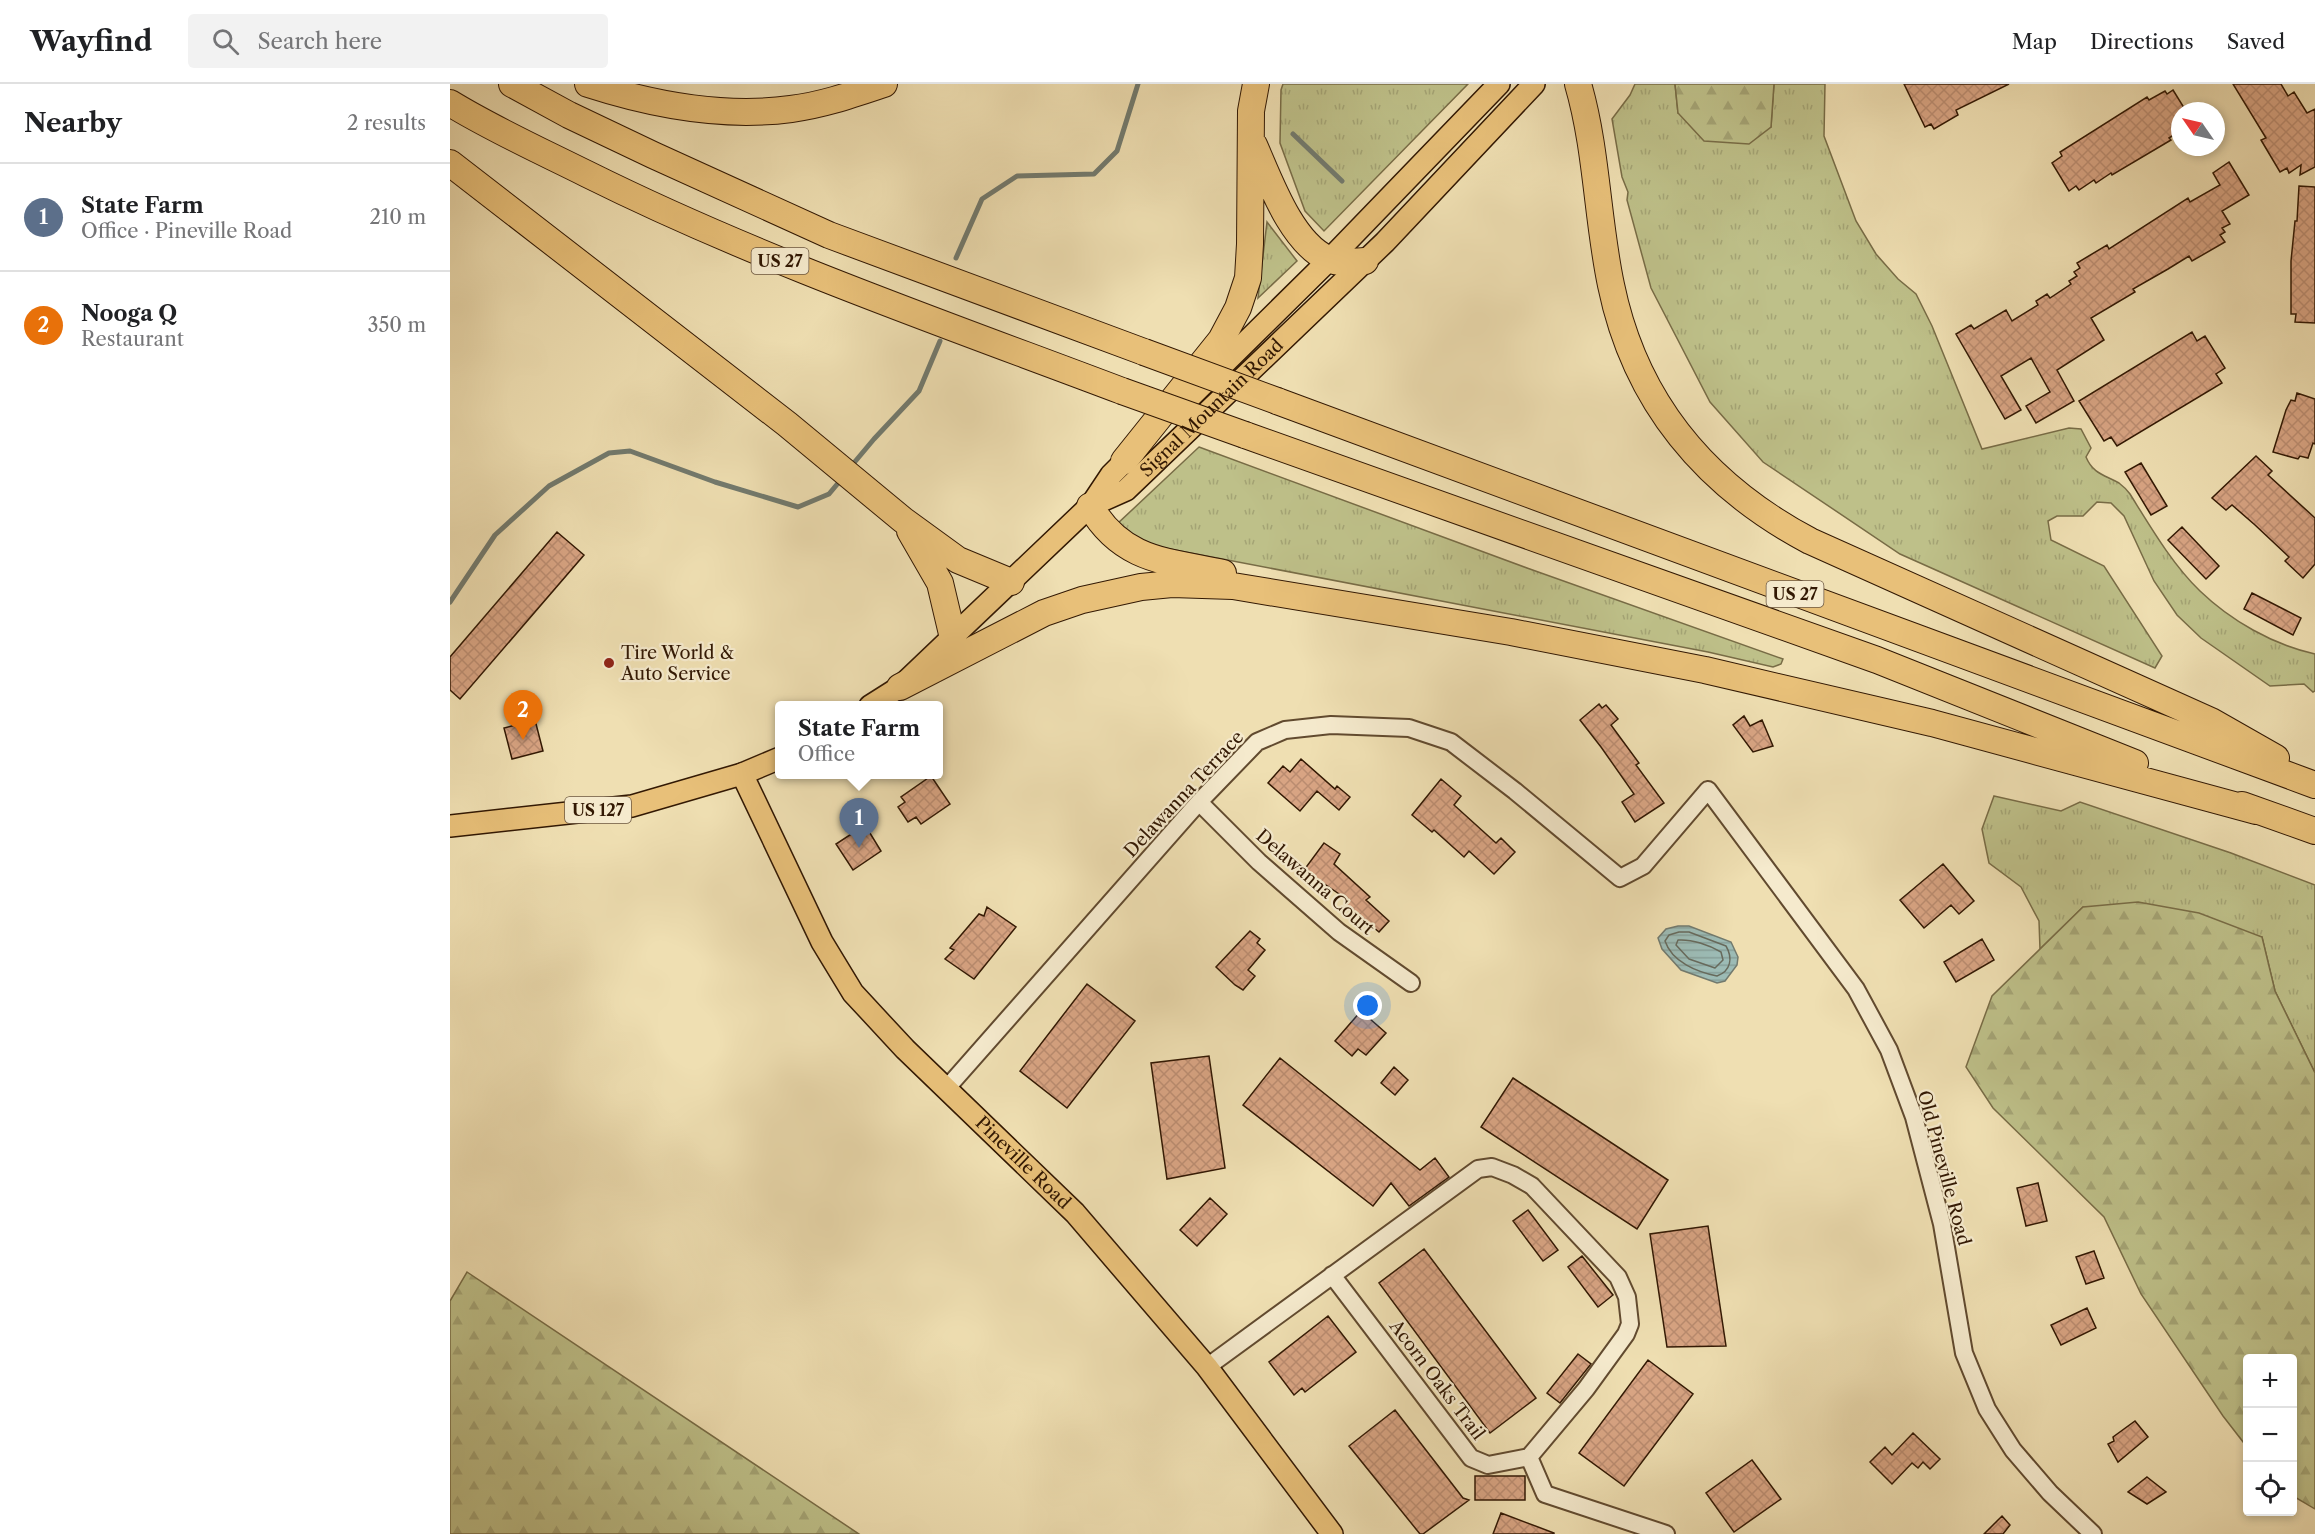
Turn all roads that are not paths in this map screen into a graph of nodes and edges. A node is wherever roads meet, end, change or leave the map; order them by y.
1 (512, 84) edge
2 (588, 84) edge
3 (884, 84) edge
4 (1256, 84) edge
5 (1499, 84) edge
6 (1534, 84) edge
7 (1578, 84) edge
8 (450, 103) edge
9 (1250, 136) junction
10 (450, 163) edge
11 (1329, 260) junction
12 (1365, 261) junction
13 (1124, 461) junction
14 (1090, 506) junction
15 (903, 520) junction
16 (1011, 582) junction
17 (1413, 615) junction
18 (953, 638) junction
19 (900, 687) junction
20 (877, 701) edge
21 (775, 760) edge
22 (742, 774) junction
23 (2315, 783) edge
24 (1708, 790) joint
25 (1199, 802) junction
26 (2256, 811) junction
27 (450, 825) edge
28 (2315, 831) edge
29 (1411, 983) dead end
30 (946, 1089) junction
31 (1332, 1275) junction
32 (1207, 1366) junction
33 (1529, 1457) junction
34 (1332, 1534) edge
35 (1666, 1534) edge
36 (2093, 1534) edge

1 - 23 highway, US 27, bridge
2 - 3 highway
4 - 9 highway
5 - 11 main road, Signal Mountain Road
6 - 12 main road, Signal Mountain Road
7 - 23 highway
8 - 26 highway, US 27, bridge
9 - 11 highway
9 - 13 highway
10 - 15 highway
11 - 12 highway
11 - 13 main road, Signal Mountain Road
12 - 14 main road, Signal Mountain Road
13 - 14 main road, Signal Mountain Road
14 - 16 main road, Signal Mountain Road
14 - 17 highway
15 - 16 highway
15 - 18 highway
16 - 18 main road, Signal Mountain Road
17 - 19 highway
17 - 26 highway
18 - 19 main road, Signal Mountain Road
19 - 20 main road, Signal Mountain Road
21 - 22 main road, US 127
22 - 27 main road, US 127
22 - 30 main road, Pineville Road
24 - 25 street, Delawanna Terrace
24 - 36 street, Old Pineville Road
25 - 29 street, Delawanna Court
25 - 30 street, Delawanna Terrace
26 - 28 highway, US 27
30 - 32 main road, Pineville Road
31 - 32 street
31 - 33 street, Acorn Oaks Trail
31 - 33 street
32 - 34 main road, Pineville Road
33 - 35 street

